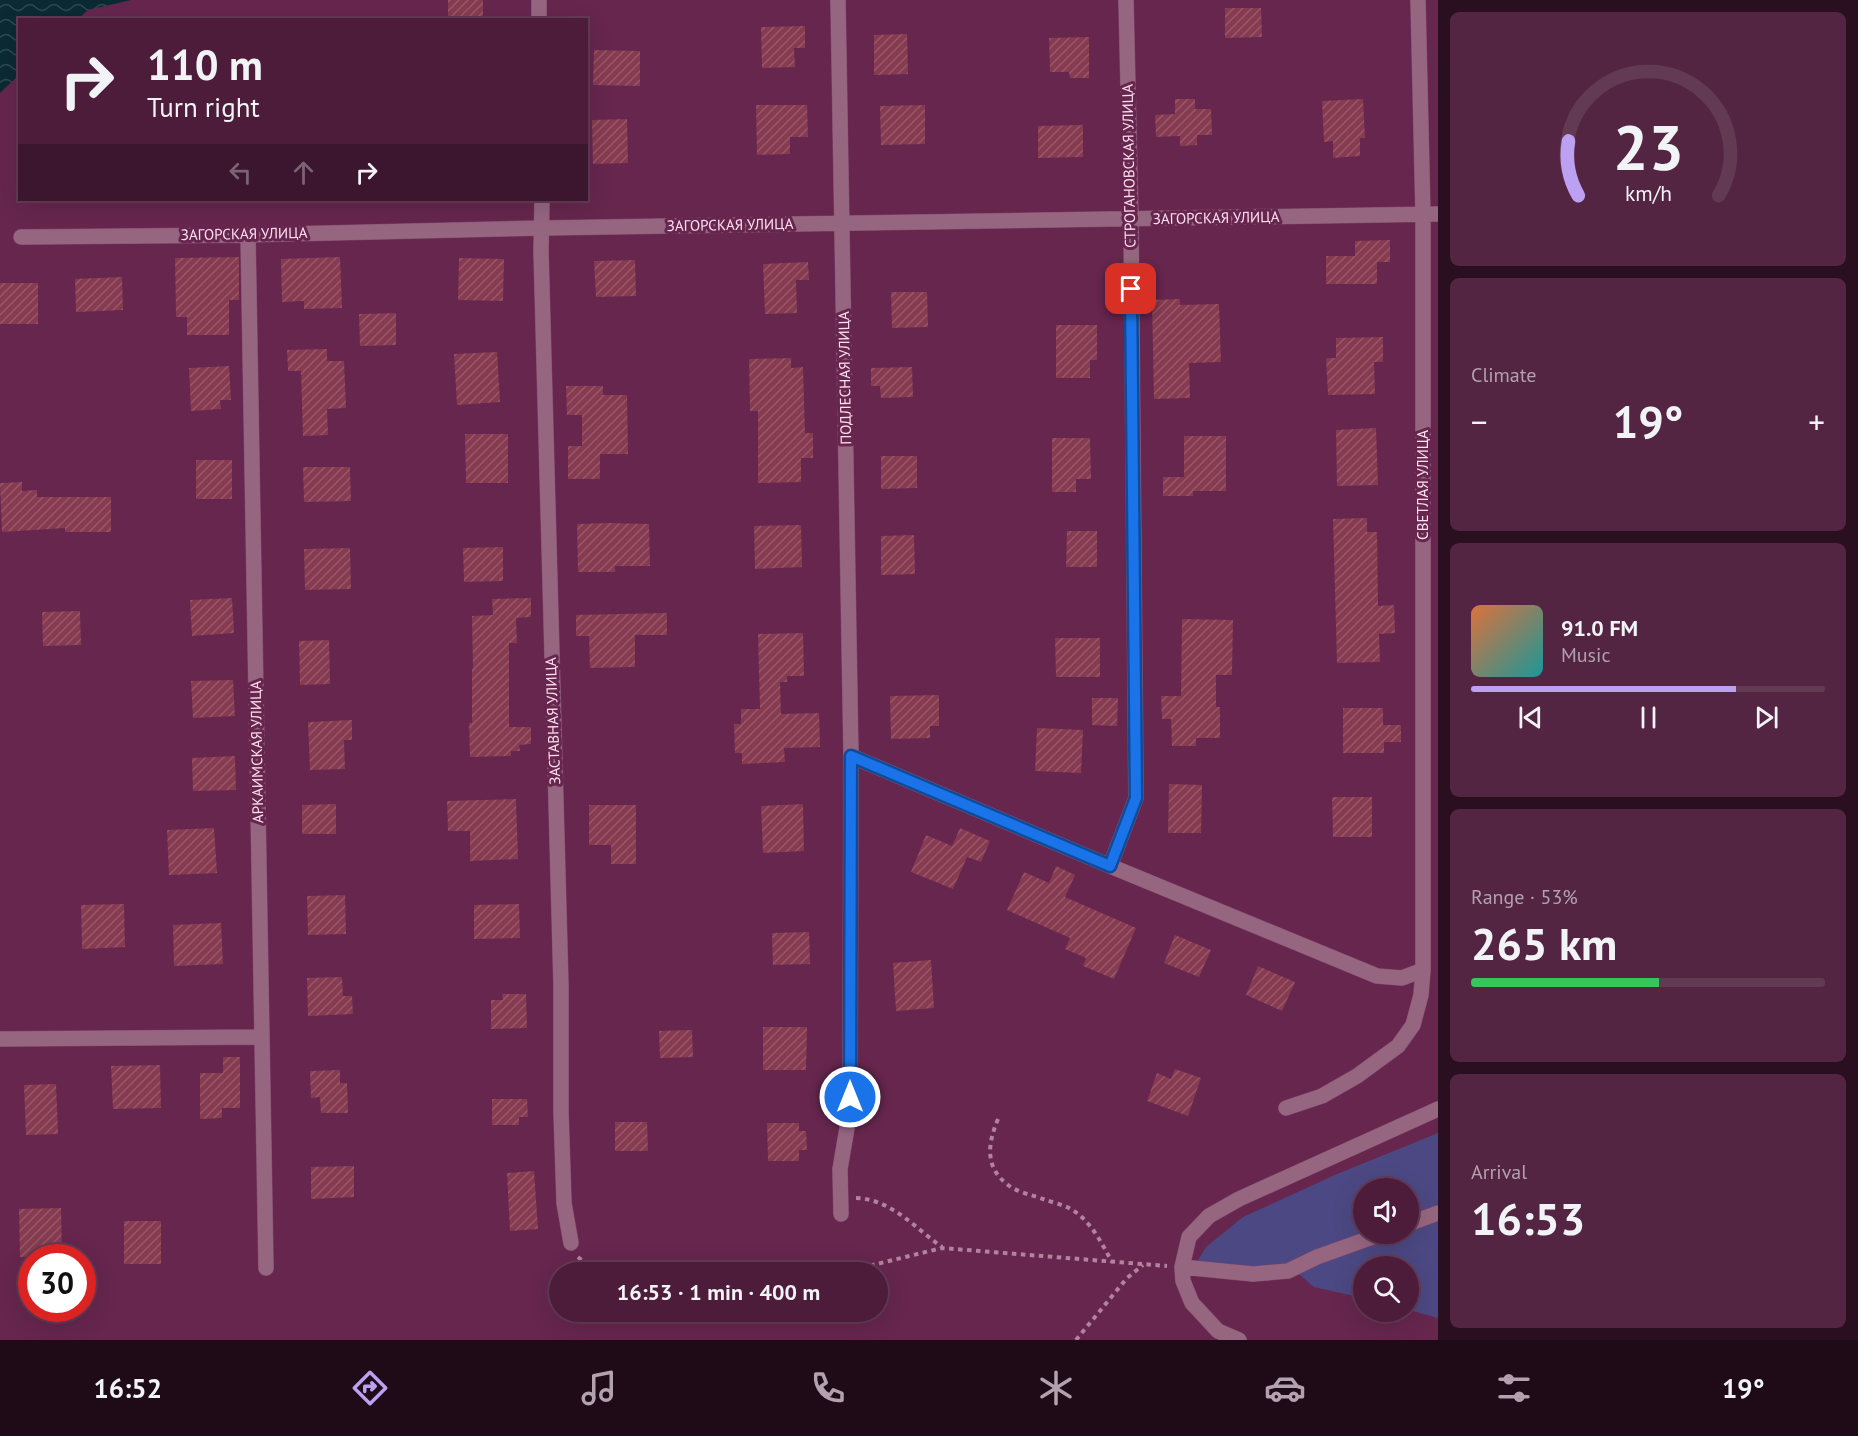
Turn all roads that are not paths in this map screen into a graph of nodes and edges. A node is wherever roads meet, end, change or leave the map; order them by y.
1 (538, 0) edge
2 (838, 0) edge
3 (1126, 0) edge
4 (1418, 0) edge
5 (539, 18) edge
6 (542, 201) edge
7 (1431, 215) edge
8 (1131, 219) junction
9 (842, 224) junction
10 (543, 228) junction
11 (248, 235) junction
12 (21, 237) dead end
13 (851, 756) junction
14 (1110, 866) junction
15 (1423, 970) junction
16 (262, 1037) junction
17 (0, 1039) edge
18 (1286, 1108) dead end
19 (1438, 1109) edge
20 (1438, 1213) edge
21 (841, 1214) dead end
22 (1419, 1220) edge
23 (571, 1243) road end
24 (1353, 1244) edge
25 (1182, 1267) junction
26 (266, 1268) dead end
27 (1239, 1340) edge

1 - 5 street
2 - 9 street, ПОДЛЕСНАЯ УЛИЦА
3 - 8 street, СТРОГАНОВСКАЯ УЛИЦА
4 - 7 street, СВЕТЛАЯ УЛИЦА
6 - 10 street, ЗАСТАВНАЯ УЛИЦА
7 - 8 street, ЗАГОРСКАЯ УЛИЦА
7 - 15 street, СВЕТЛАЯ УЛИЦА
8 - 9 street, ЗАГОРСКАЯ УЛИЦА
8 - 14 street, СТРОГАНОВСКАЯ УЛИЦА
9 - 10 street, ЗАГОРСКАЯ УЛИЦА
9 - 13 street, ПОДЛЕСНАЯ УЛИЦА
10 - 11 street, ЗАГОРСКАЯ УЛИЦА
10 - 23 street, ЗАСТАВНАЯ УЛИЦА
11 - 12 street, ЗАГОРСКАЯ УЛИЦА
11 - 16 street, АРКАИМСКАЯ УЛИЦА
13 - 14 street
13 - 21 street, ПОДЛЕСНАЯ УЛИЦА
14 - 15 street
15 - 18 street, СВЕТЛАЯ УЛИЦА
16 - 17 street
16 - 26 street, АРКАИМСКАЯ УЛИЦА
19 - 25 street
20 - 22 street
24 - 25 street
25 - 27 street

